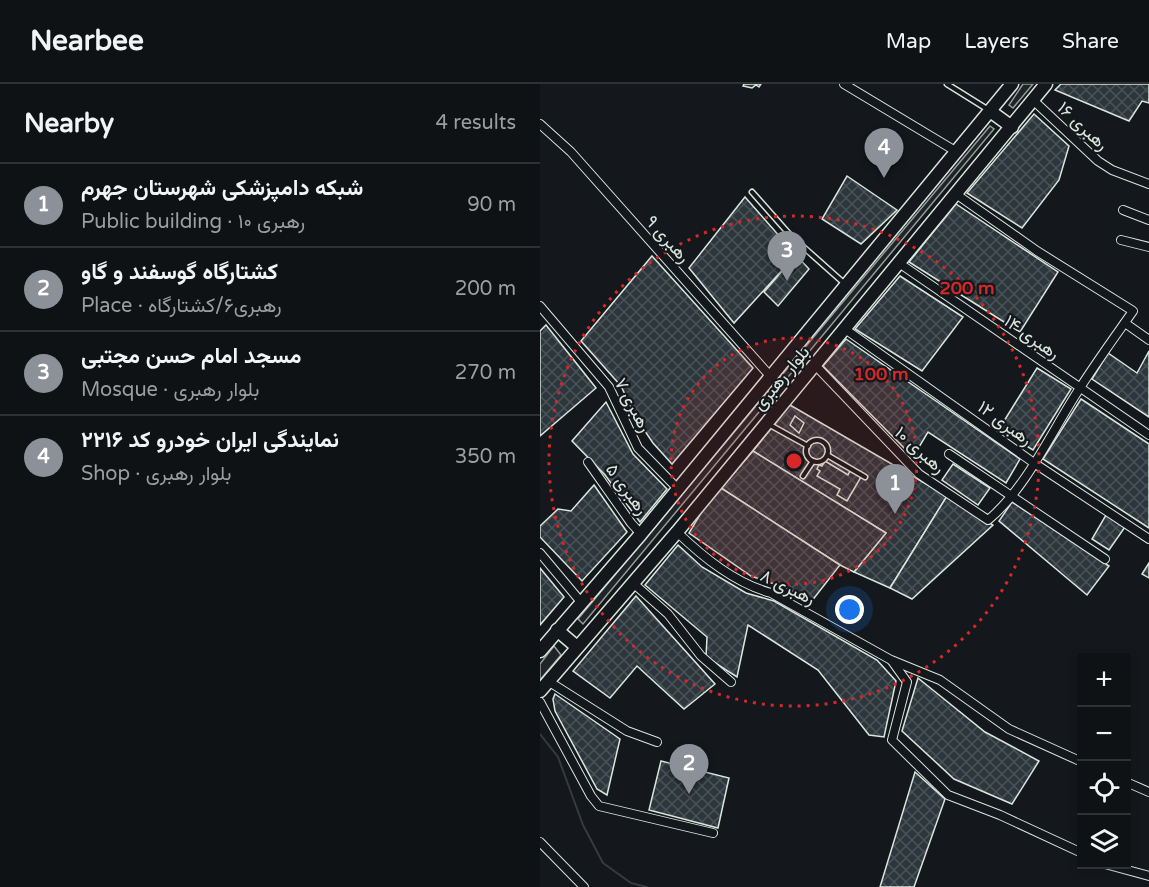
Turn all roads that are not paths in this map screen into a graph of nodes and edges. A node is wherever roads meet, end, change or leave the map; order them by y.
1 (843, 84) edge
2 (947, 84) edge
3 (1012, 84) edge
4 (1046, 84) edge
5 (1033, 100) junction
6 (990, 111) junction
7 (540, 124) edge
8 (1012, 127) junction
9 (957, 152) junction
10 (1149, 184) edge
11 (752, 192) dead end
12 (956, 194) junction
13 (1123, 210) dead end
14 (1149, 220) edge
15 (1121, 240) dead end
16 (1149, 247) edge
17 (899, 263) junction
18 (845, 285) junction
19 (540, 306) edge
20 (1125, 323) junction
21 (845, 329) junction
22 (1149, 340) edge
23 (815, 365) junction
24 (771, 377) junction
25 (1079, 388) junction
26 (766, 423) junction
27 (1149, 435) edge
28 (808, 446) junction
29 (827, 454) junction
30 (950, 454) dead end
31 (813, 461) junction
32 (588, 462) dead end
33 (1034, 463) junction
34 (803, 476) dead end
35 (866, 477) dead end
36 (678, 489) junction
37 (1011, 496) junction
38 (677, 532) junction
39 (641, 534) junction
40 (1149, 539) edge
41 (540, 553) edge
42 (1105, 559) dead end
43 (633, 583) junction
44 (581, 602) junction
45 (557, 630) junction
46 (577, 647) junction
47 (540, 651) edge
48 (891, 660) junction
49 (731, 682) dead end
50 (544, 686) edge
51 (540, 702) edge
52 (657, 742) dead end
53 (1080, 761) edge
54 (1131, 784) edge
55 (1149, 792) edge
56 (713, 833) dead end
57 (540, 842) edge
58 (1077, 851) edge
59 (1123, 869) edge
60 (1149, 876) edge
61 (584, 887) edge

1 - 9 street
2 - 6 lane
3 - 6 main road, بلوار رهبری
4 - 5 main road, بلوار رهبری
5 - 8 main road, بلوار رهبری
5 - 10 street, رهبری ۱۶
6 - 8 main road
6 - 9 main road, بلوار رهبری
7 - 24 street, رهبری ۹
8 - 12 main road, بلوار رهبری
9 - 18 main road, بلوار رهبری
11 - 18 lane
12 - 17 main road, بلوار رهبری
12 - 20 street
13 - 14 street
15 - 16 street
17 - 21 main road, بلوار رهبری
17 - 25 street, رهبری ۱۴
18 - 24 main road, بلوار رهبری
19 - 36 street, رهبری ۷
20 - 22 street
20 - 25 street, رهبری ۱۰
21 - 23 main road, بلوار رهبری
21 - 33 street, رهبری ۱۲
23 - 26 main road, بلوار رهبری
23 - 37 street, رهبری ۱۰
24 - 36 main road, بلوار رهبری
25 - 27 street, رهبری ۱۴
25 - 33 street, رهبری ۱۰
26 - 28 lane
26 - 38 main road, بلوار رهبری
28 - 29 lane
28 - 31 lane
29 - 31 lane
29 - 35 lane
30 - 37 street
31 - 34 lane
32 - 39 street, رهبری ۵
33 - 37 street, رهبری ۱۰
33 - 40 street, رهبری ۱۲
36 - 39 main road, بلوار رهبری
37 - 42 street
38 - 43 main road, بلوار رهبری
38 - 48 street, رهبری ۸
39 - 44 main road, بلوار رهبری
41 - 44 street
43 - 46 main road, بلوار رهبری
43 - 49 street
44 - 45 main road, بلوار رهبری
45 - 46 main road
45 - 47 main road, بلوار رهبری
46 - 50 main road, بلوار رهبری
48 - 53 street, رهبری ۸
48 - 58 street
50 - 52 street
51 - 56 street
54 - 55 street
57 - 61 street
59 - 60 street

